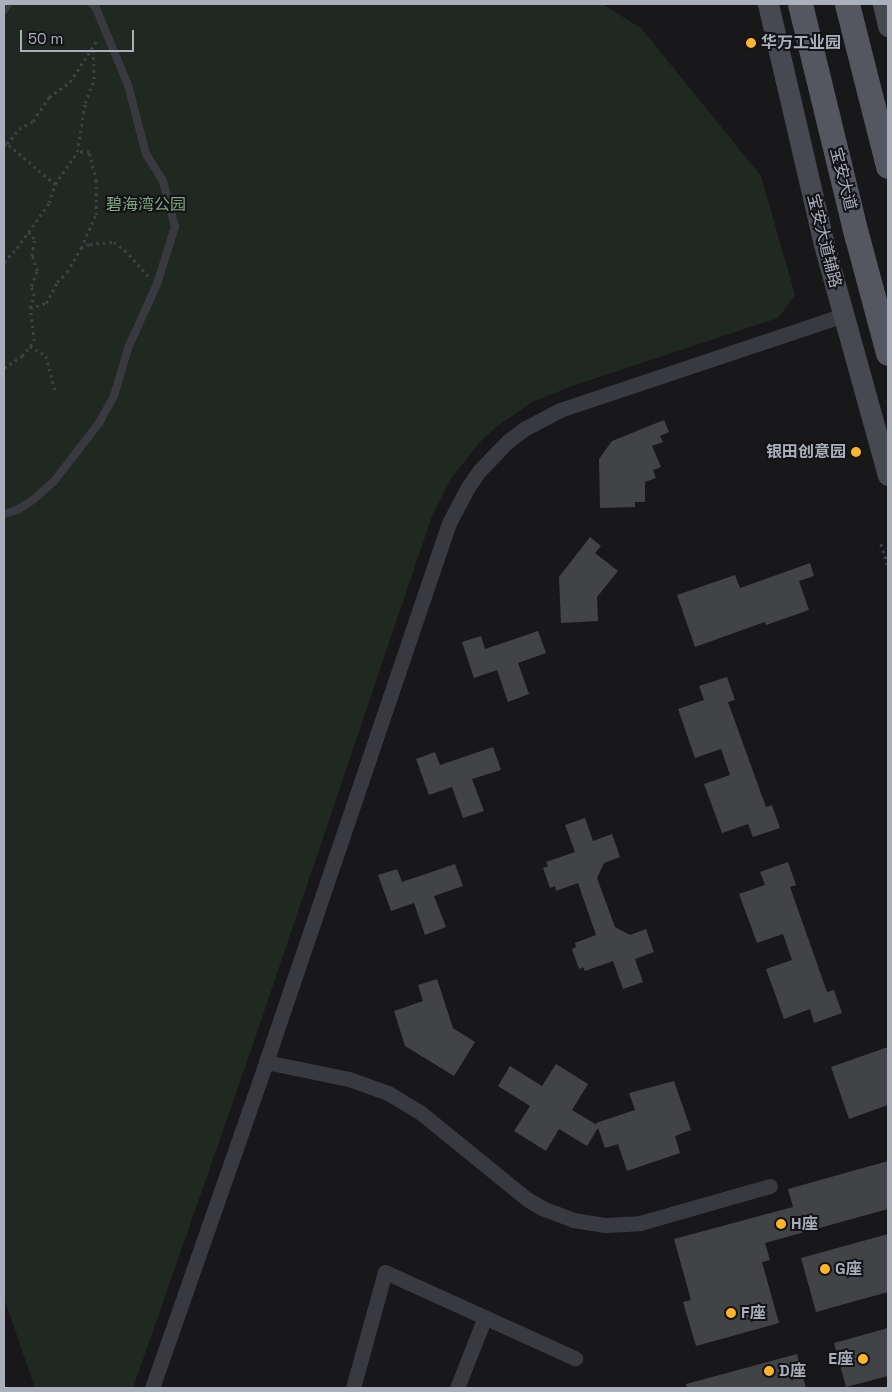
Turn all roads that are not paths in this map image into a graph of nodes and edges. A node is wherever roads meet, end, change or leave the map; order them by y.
1 (8, 4) edge
2 (92, 4) edge
3 (768, 4) edge
4 (800, 4) edge
5 (847, 4) edge
6 (883, 4) edge
7 (4, 10) edge
8 (888, 26) edge
9 (888, 166) edge
10 (844, 316) junction
11 (888, 352) edge
12 (888, 475) edge
13 (4, 514) edge
14 (266, 1062) junction
15 (770, 1186) dead end
16 (485, 1317) junction
17 (575, 1358) dead end
18 (152, 1388) edge
19 (353, 1388) edge
20 (457, 1388) edge

1 - 7 lane
2 - 13 lane
3 - 10 main road, 宝安大道辅路
4 - 11 main road, 宝安大道
5 - 9 main road
6 - 8 main road
10 - 12 main road, 宝安大道辅路
10 - 14 street
14 - 15 street
14 - 18 street
16 - 17 street
16 - 19 street
16 - 20 street

